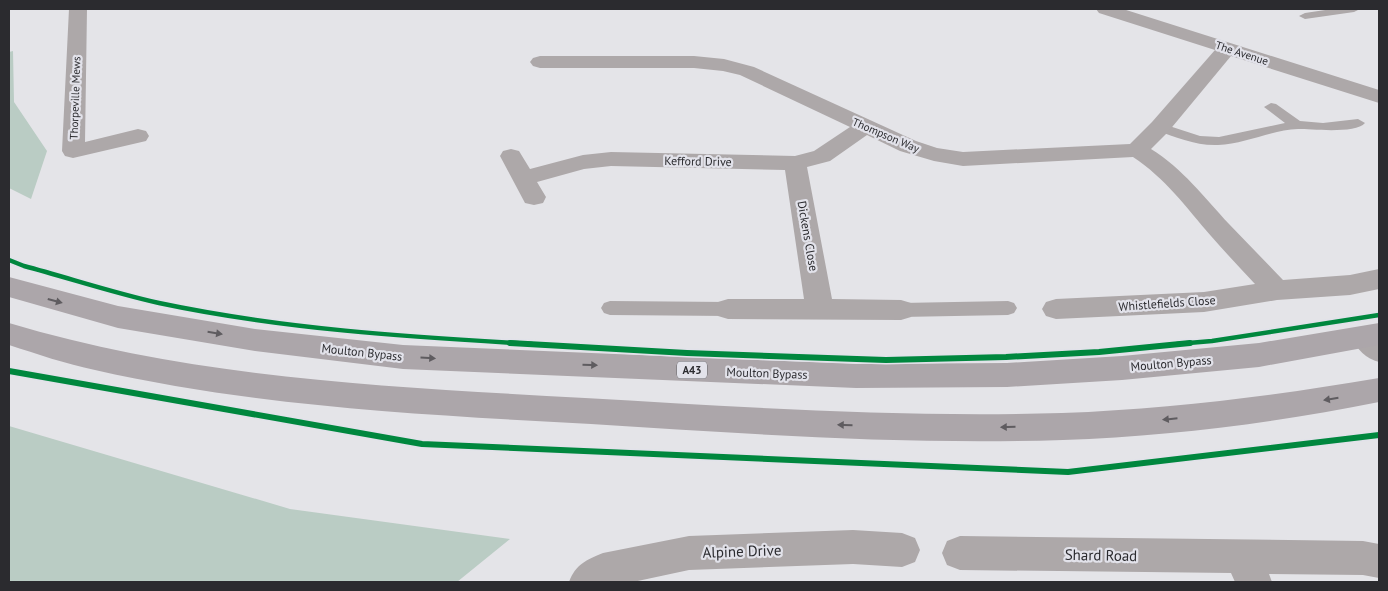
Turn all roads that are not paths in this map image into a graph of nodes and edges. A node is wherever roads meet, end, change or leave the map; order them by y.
1 (78, 9) edge
2 (1105, 9) edge
3 (1354, 9) edge
4 (1304, 16) dead end
5 (1227, 48) junction
6 (539, 62) dead end
7 (1379, 97) edge
8 (1271, 107) dead end
9 (1358, 123) dead end
10 (1296, 126) junction
11 (1160, 127) junction
12 (865, 128) junction
13 (138, 136) dead end
14 (1136, 150) junction
15 (511, 156) dead end
16 (795, 163) junction
17 (1379, 279) edge
18 (9, 287) edge
19 (1277, 290) junction
20 (610, 308) dead end
21 (1008, 308) dead end
22 (728, 309) joint
23 (820, 309) junction
24 (1056, 309) dead end
25 (901, 310) joint
26 (9, 334) edge
27 (1375, 341) edge
28 (1379, 390) edge
29 (902, 550) dead end
30 (960, 553) dead end
31 (1379, 561) edge
32 (1248, 570) edge
33 (587, 582) edge

1 - 13 street, Thorpeville Mews
2 - 5 street, The Avenue
3 - 4 lane
5 - 7 street, The Avenue
5 - 11 street
6 - 12 street, Thompson Way
8 - 10 lane
9 - 10 lane
10 - 11 lane
11 - 14 street
12 - 14 street, Thompson Way
12 - 16 street, Kefford Drive
14 - 19 street
15 - 16 street, Kefford Drive
16 - 23 street, Dickens Close
17 - 19 street, Whistlefields Close
18 -> 27 highway, Moulton Bypass / A43
19 - 24 street, Whistlefields Close
20 - 22 lane
21 - 25 lane
22 - 23 street
23 - 25 street
28 -> 26 highway
29 - 33 street, Alpine Drive
30 - 32 street, Shard Road
31 - 32 street, Shard Road

